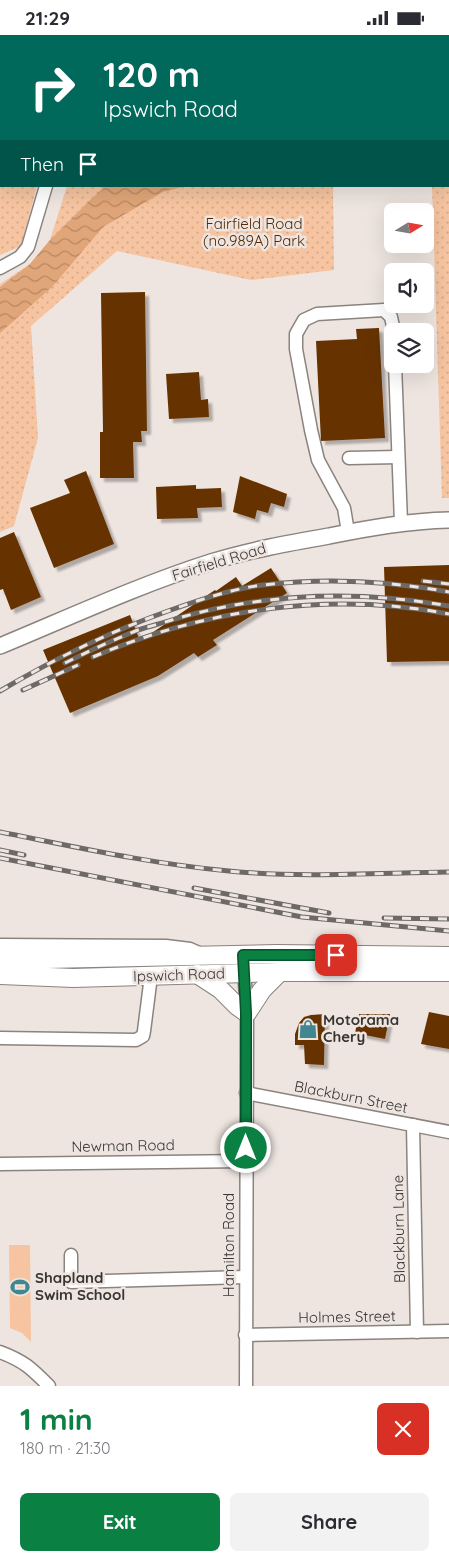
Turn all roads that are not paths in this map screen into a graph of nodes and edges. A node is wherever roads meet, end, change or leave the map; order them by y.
1 (46, 187) edge
2 (0, 268) edge
3 (393, 323) edge
4 (396, 373) edge
5 (398, 457) junction
6 (349, 458) dead end
7 (449, 520) edge
8 (401, 523) junction
9 (348, 532) junction
10 (0, 646) edge
11 (0, 945) edge
12 (206, 956) junction
13 (449, 956) edge
14 (0, 960) edge
15 (244, 964) junction
16 (280, 972) junction
17 (449, 972) edge
18 (0, 975) edge
19 (197, 975) junction
20 (151, 976) junction
21 (246, 1013) junction
22 (0, 1038) edge
23 (246, 1093) junction
24 (413, 1125) junction
25 (449, 1132) edge
26 (246, 1161) junction
27 (0, 1164) edge
28 (71, 1255) dead end
29 (245, 1277) junction
30 (449, 1331) edge
31 (417, 1332) junction
32 (245, 1335) junction
33 (0, 1352) edge
34 (49, 1386) edge
35 (246, 1386) edge

1 - 2 street
3 - 9 street
4 - 5 street
5 - 6 street
5 - 8 street
7 - 8 main road, Fairfield Road
8 - 9 main road, Fairfield Road
9 - 10 main road, Fairfield Road
11 - 12 street, Ipswich Road
12 - 14 highway, Ipswich Road
12 - 15 highway, Ipswich Road
13 - 15 highway, Ipswich Road
15 - 16 highway, Ipswich Road
15 - 19 highway, Ipswich Road
15 - 21 street, Hamilton Road
16 - 17 highway, Ipswich Road
16 - 21 highway
18 - 20 highway, Ipswich Road
19 - 20 highway, Ipswich Road
19 - 21 highway
20 - 22 street
21 - 23 street, Hamilton Road
23 - 24 street, Blackburn Street
23 - 26 street, Hamilton Road
24 - 25 street, Blackburn Street
24 - 31 street, Blackburn Lane
26 - 27 street, Newman Road
26 - 29 street, Hamilton Road
28 - 29 street
29 - 32 street, Hamilton Road
30 - 31 street, Holmes Street
31 - 32 street, Holmes Street
32 - 35 street, Hamilton Road
33 - 34 street

